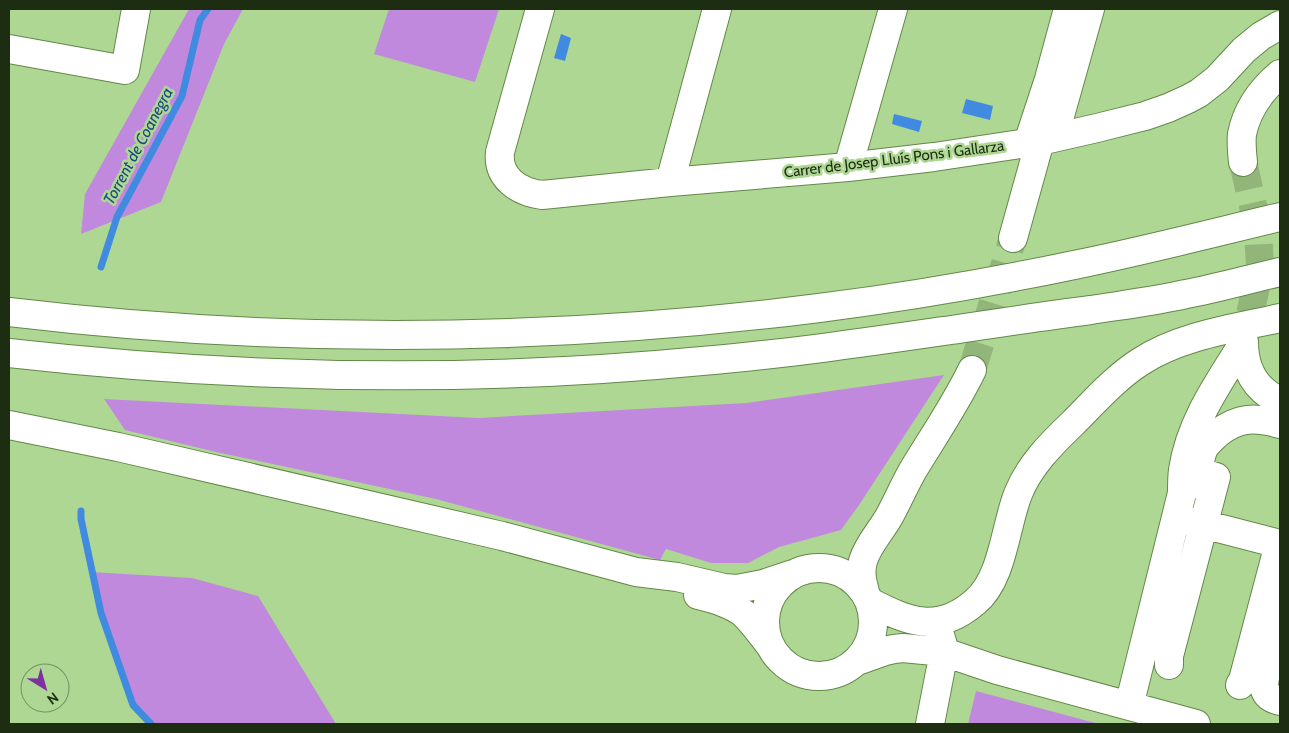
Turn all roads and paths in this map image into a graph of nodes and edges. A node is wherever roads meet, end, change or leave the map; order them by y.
1 (136, 9) edge
2 (540, 9) edge
3 (717, 9) edge
4 (893, 9) edge
5 (1068, 9) edge
6 (1090, 9) edge
7 (1264, 9) edge
8 (1270, 30) edge
9 (9, 49) edge
10 (1280, 74) edge
11 (1040, 140) junction
12 (1243, 162) tunnel mouth
13 (848, 167) junction
14 (670, 182) junction
15 (1280, 217) edge
16 (1013, 238) tunnel mouth
17 (1280, 272) edge
18 (9, 294) edge
19 (9, 312) edge
20 (1280, 318) edge
21 (206, 329) junction
22 (9, 353) edge
23 (972, 370) tunnel mouth
24 (9, 371) edge
25 (216, 371) junction
26 (1280, 401) edge
27 (1280, 424) edge
28 (9, 426) edge
29 (912, 472) junction
30 (1185, 494) junction
31 (1204, 524) junction
32 (1280, 544) edge
33 (1165, 564) junction
34 (1192, 571) junction
35 (636, 572) junction
36 (798, 572) junction
37 (867, 597) junction
38 (1280, 599) edge
39 (1152, 613) junction
40 (1178, 620) junction
41 (927, 622) junction
42 (769, 644) junction
43 (944, 652) junction
44 (857, 661) junction
45 (1169, 665) dead end
46 (1240, 685) dead end
47 (1280, 701) edge
48 (1129, 706) junction
49 (930, 724) edge
50 (1196, 724) edge

1 - 9 main road
2 - 14 main road, Carrer de Josep Lluís Pons i Gallarza
3 - 14 main road
4 - 13 main road
5 - 11 main road
6 - 11 main road
7 - 8 main road
8 - 11 main road, Carrer de Josep Lluís Pons i Gallarza
10 - 12 main road
11 - 13 main road, Carrer de Josep Lluís Pons i Gallarza
11 - 16 main road
13 - 14 main road, Carrer de Josep Lluís Pons i Gallarza
15 - 21 main road
17 - 25 main road
18 - 21 main road
19 - 21 main road
20 - 41 main road
22 - 25 main road
23 - 29 main road
24 - 25 main road
26 - 30 main road
27 - 30 main road
28 - 35 main road
29 - 36 main road
29 - 37 main road
30 - 31 main road
30 - 31 main road
30 - 33 main road
31 - 32 main road
31 - 34 main road
32 - 46 main road
33 - 34 main road
33 - 39 main road
34 - 40 main road
35 - 36 main road
35 - 42 main road
36 - 37 main road
36 - 42 main road
37 - 41 main road
37 - 44 main road
38 - 47 main road
39 - 40 main road
39 - 48 main road
40 - 45 main road
41 - 43 main road
42 - 44 main road
43 - 44 main road
43 - 48 main road
43 - 49 main road
48 - 50 main road

